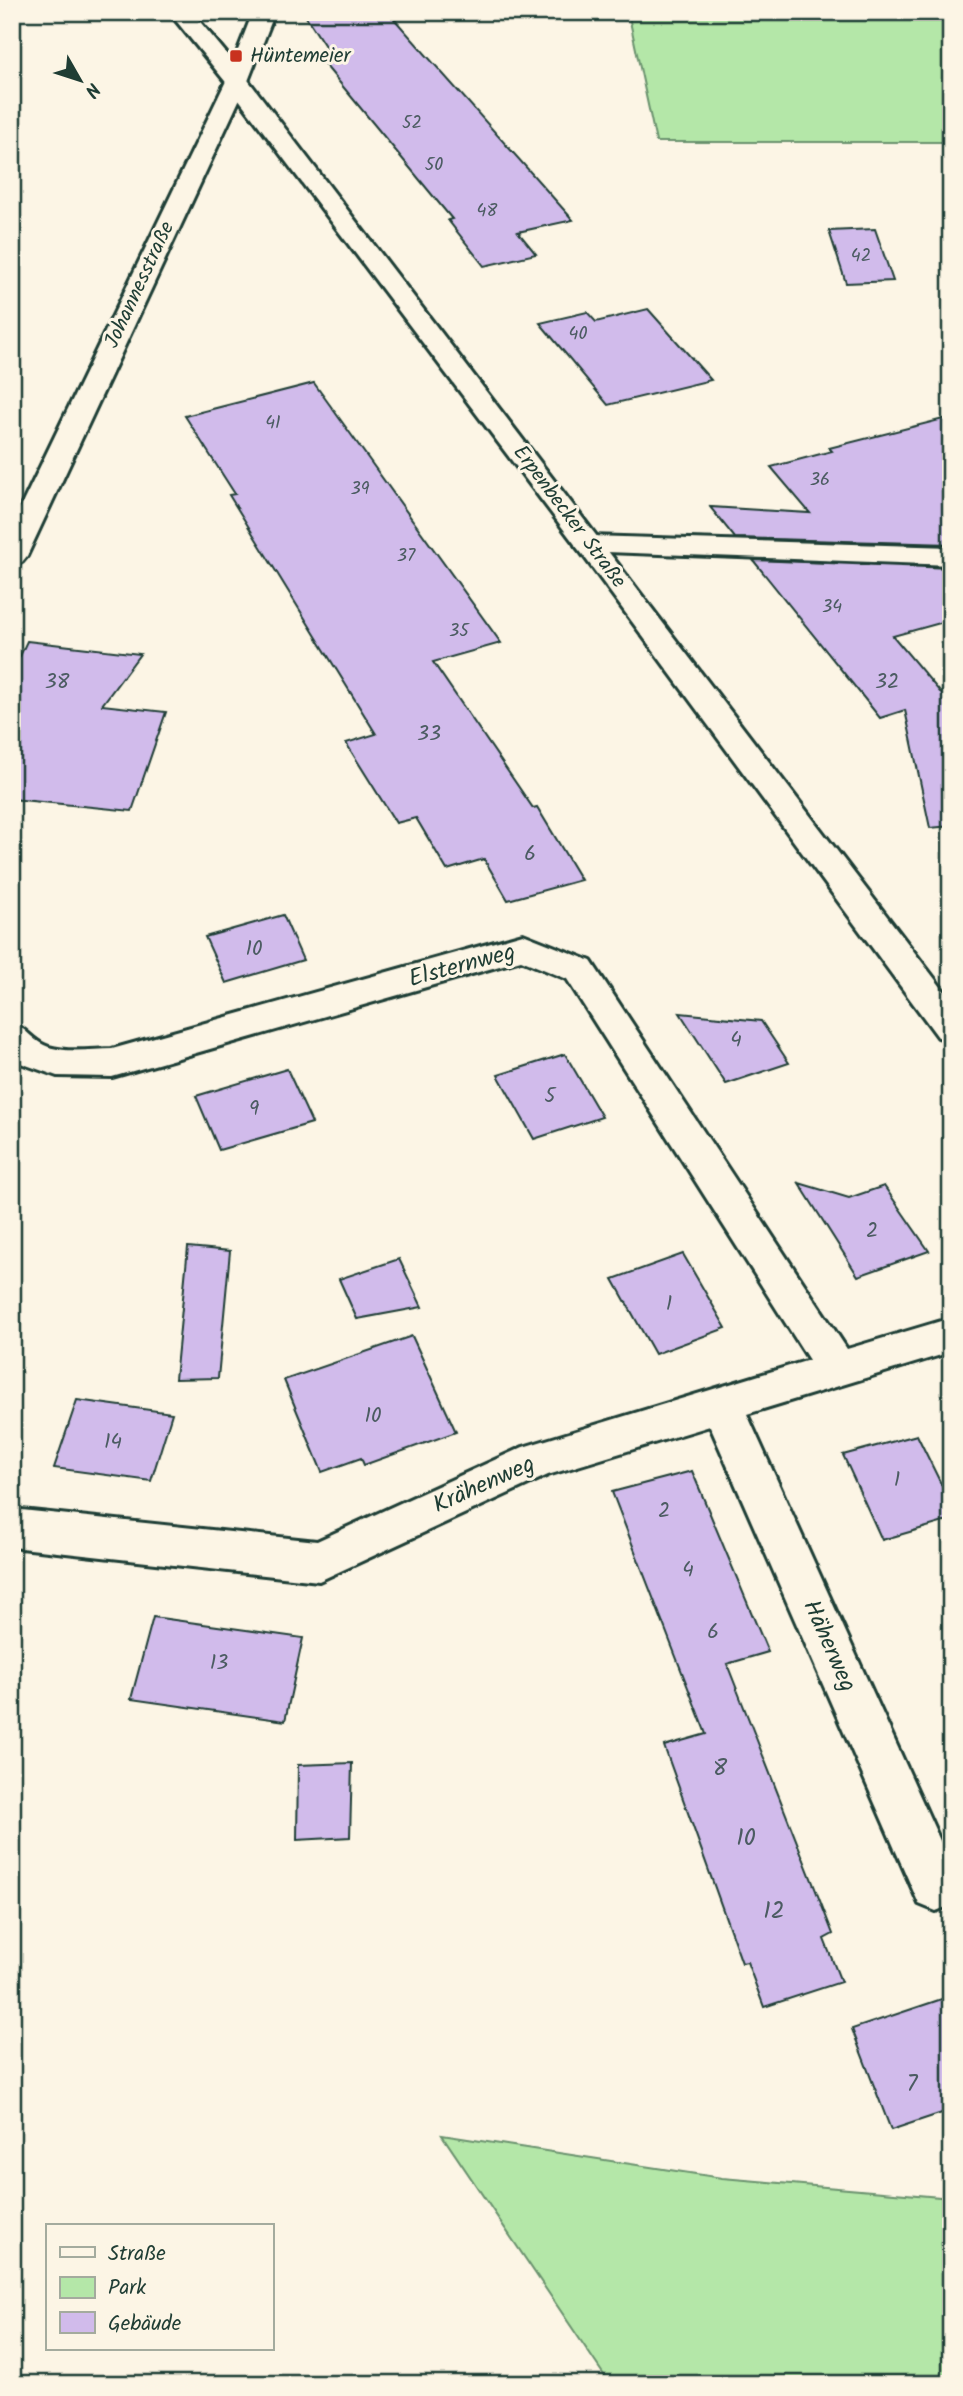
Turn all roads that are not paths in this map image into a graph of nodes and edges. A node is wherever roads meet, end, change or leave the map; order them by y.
1 (180, 12) edge
2 (264, 12) edge
3 (237, 81) junction
4 (590, 544) junction
5 (12, 556) edge
6 (951, 556) edge
7 (951, 1027) edge
8 (12, 1037) edge
9 (951, 1335) edge
10 (836, 1369) junction
11 (722, 1405) junction
12 (12, 1528) edge
13 (936, 1887) dead end

1 - 3 street, Erpenbecker Straße
2 - 3 street, Johannesstraße
3 - 4 street, Erpenbecker Straße
3 - 5 street, Johannesstraße
4 - 6 street
4 - 7 street, Erpenbecker Straße
8 - 10 street, Elsternweg
9 - 10 street, Krähenweg
10 - 11 street, Krähenweg
11 - 12 street, Krähenweg
11 - 13 street, Häherweg

